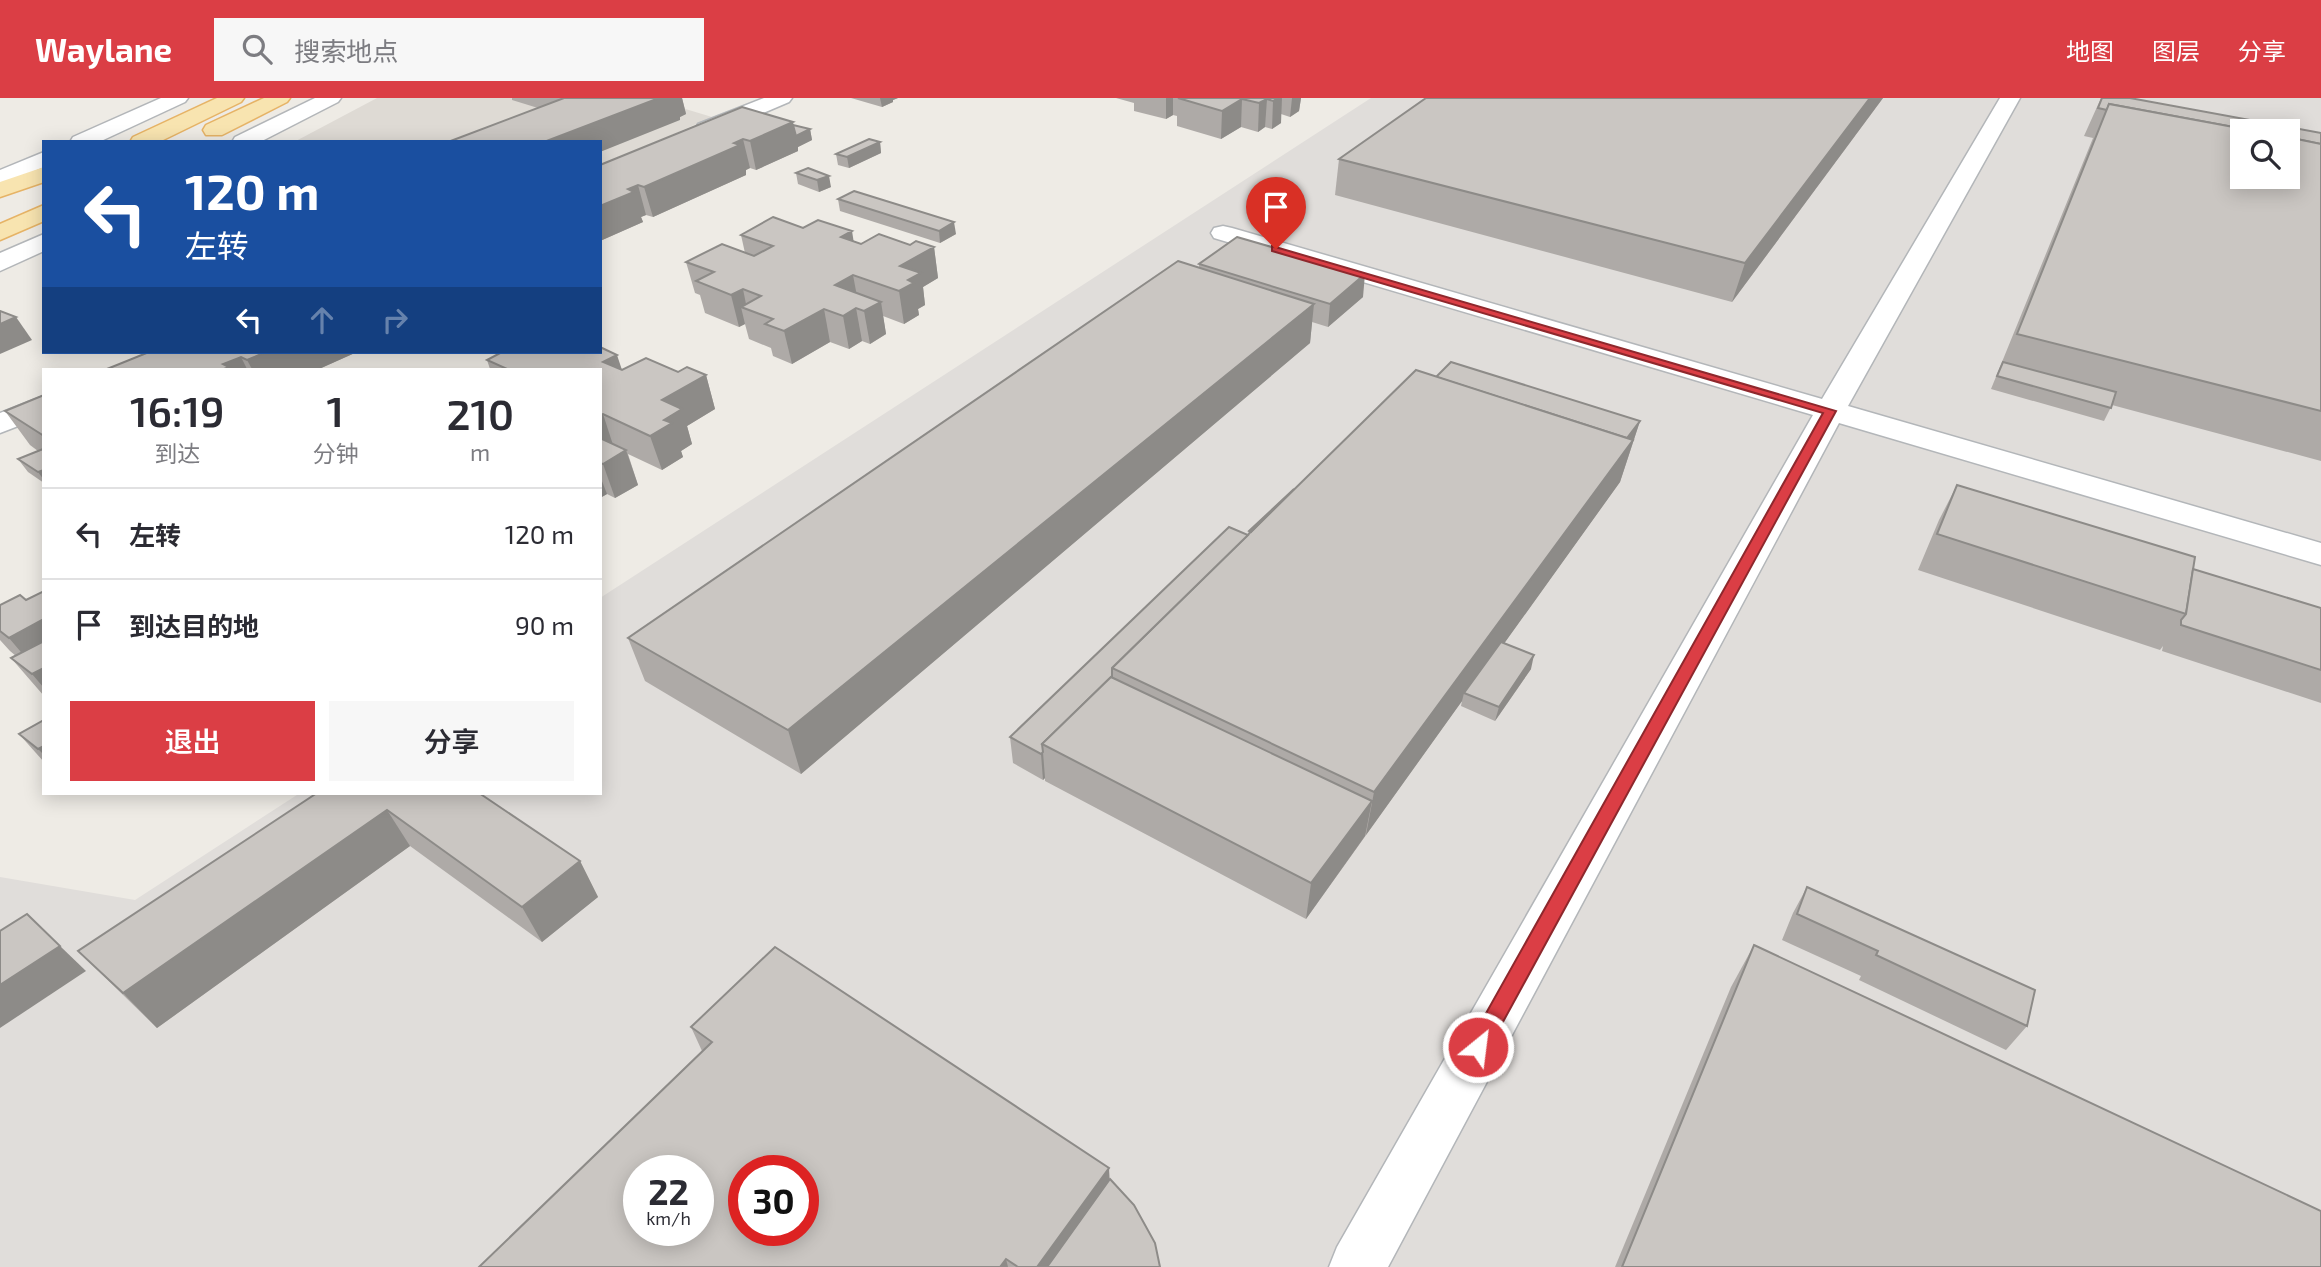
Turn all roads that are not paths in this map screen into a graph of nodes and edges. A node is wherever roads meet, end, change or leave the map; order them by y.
1 (178, 98) edge
2 (234, 98) edge
3 (280, 98) edge
4 (331, 98) edge
5 (782, 98) edge
6 (2010, 98) edge
7 (162, 132) junction
8 (685, 138) edge
9 (85, 140) edge
10 (140, 140) edge
11 (145, 140) edge
12 (194, 140) edge
13 (247, 140) edge
14 (42, 160) edge
15 (42, 175) edge
16 (0, 178) edge
17 (42, 188) edge
18 (0, 190) edge
19 (0, 208) edge
20 (42, 213) edge
21 (42, 219) edge
22 (1223, 233) dead end
23 (0, 234) edge
24 (42, 242) edge
25 (0, 263) edge
26 (42, 406) edge
27 (1830, 411) junction
28 (0, 424) edge
29 (2321, 554) edge
30 (1357, 1267) edge

1 - 9 street
2 - 7 main road
3 - 12 main road
4 - 13 street
5 - 8 street
6 - 27 street
7 - 10 main road
7 - 11 main road
14 - 16 street
15 - 18 main road
17 - 19 main road
20 - 23 main road
21 - 23 main road
22 - 27 street
24 - 25 street
26 - 28 street
27 - 29 street
27 - 30 street

